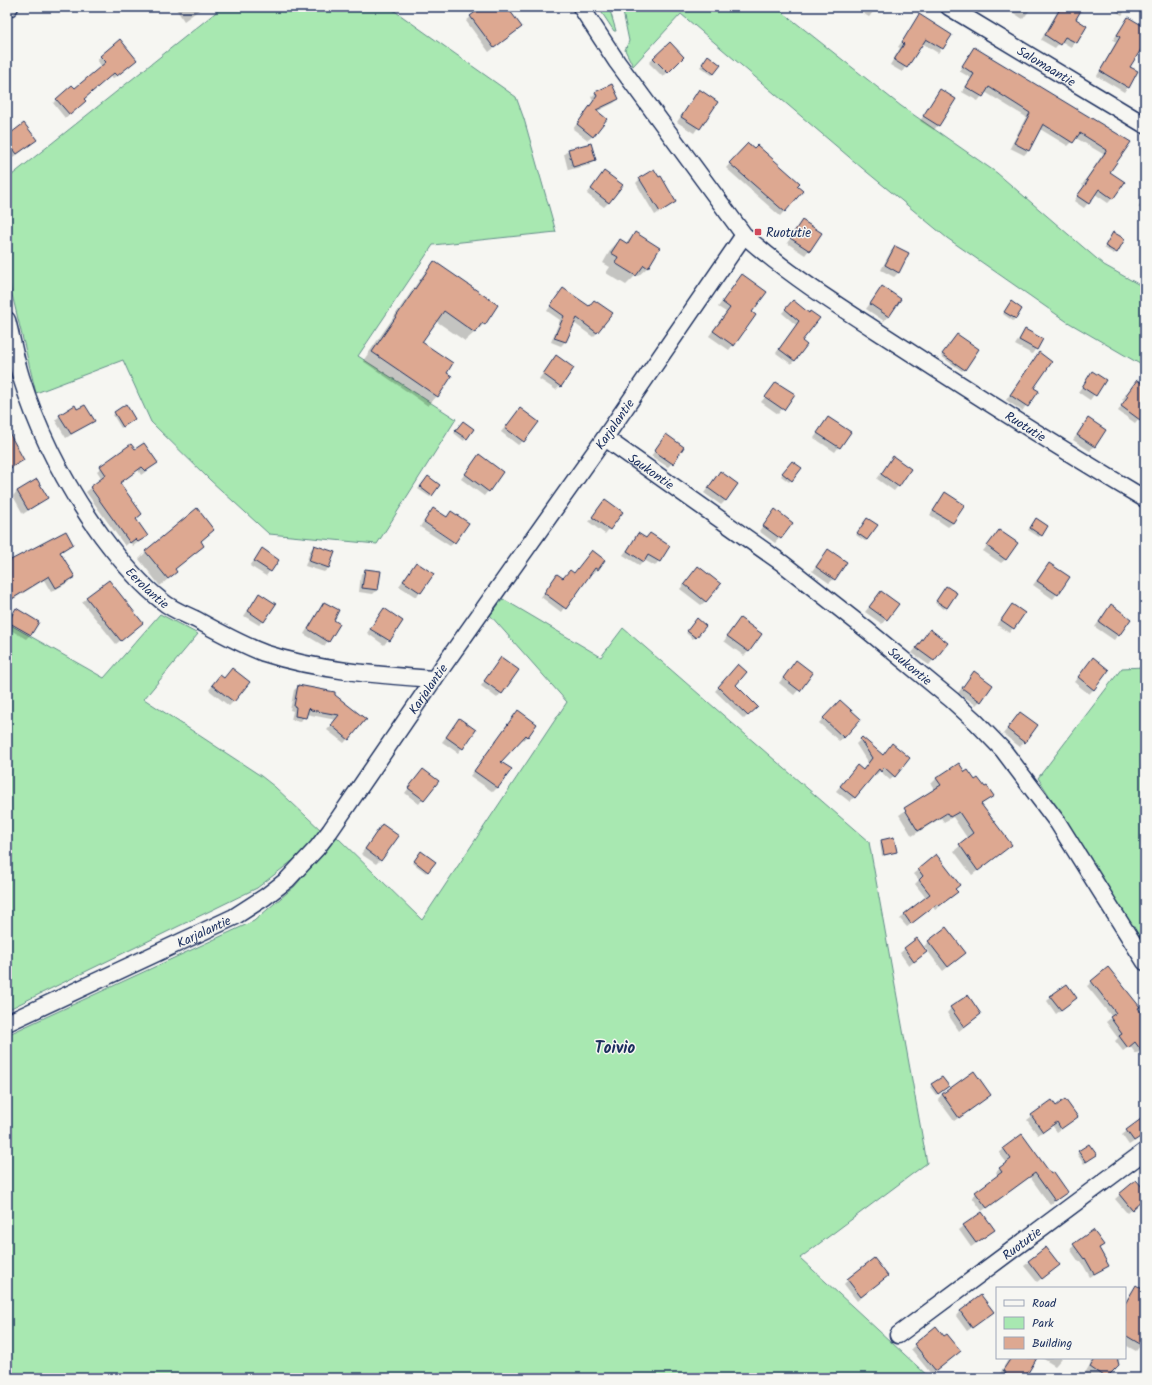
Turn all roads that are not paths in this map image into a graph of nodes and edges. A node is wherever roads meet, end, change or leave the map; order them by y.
1 (10, 7) edge
2 (582, 7) edge
3 (949, 7) edge
4 (7, 9) edge
5 (1145, 125) edge
6 (744, 235) junction
7 (7, 320) edge
8 (605, 438) junction
9 (1145, 499) edge
10 (434, 679) junction
11 (1145, 962) edge
12 (7, 1023) edge
13 (1145, 1151) edge
14 (898, 1335) dead end

1 - 4 street
2 - 6 street, Ruotutie
3 - 5 street, Salomaantie
6 - 8 street, Karjalantie
6 - 9 street, Ruotutie
7 - 10 street, Eerolantie
8 - 10 street, Karjalantie
8 - 11 street, Saukontie
10 - 12 street, Karjalantie
13 - 14 street, Ruotutie

